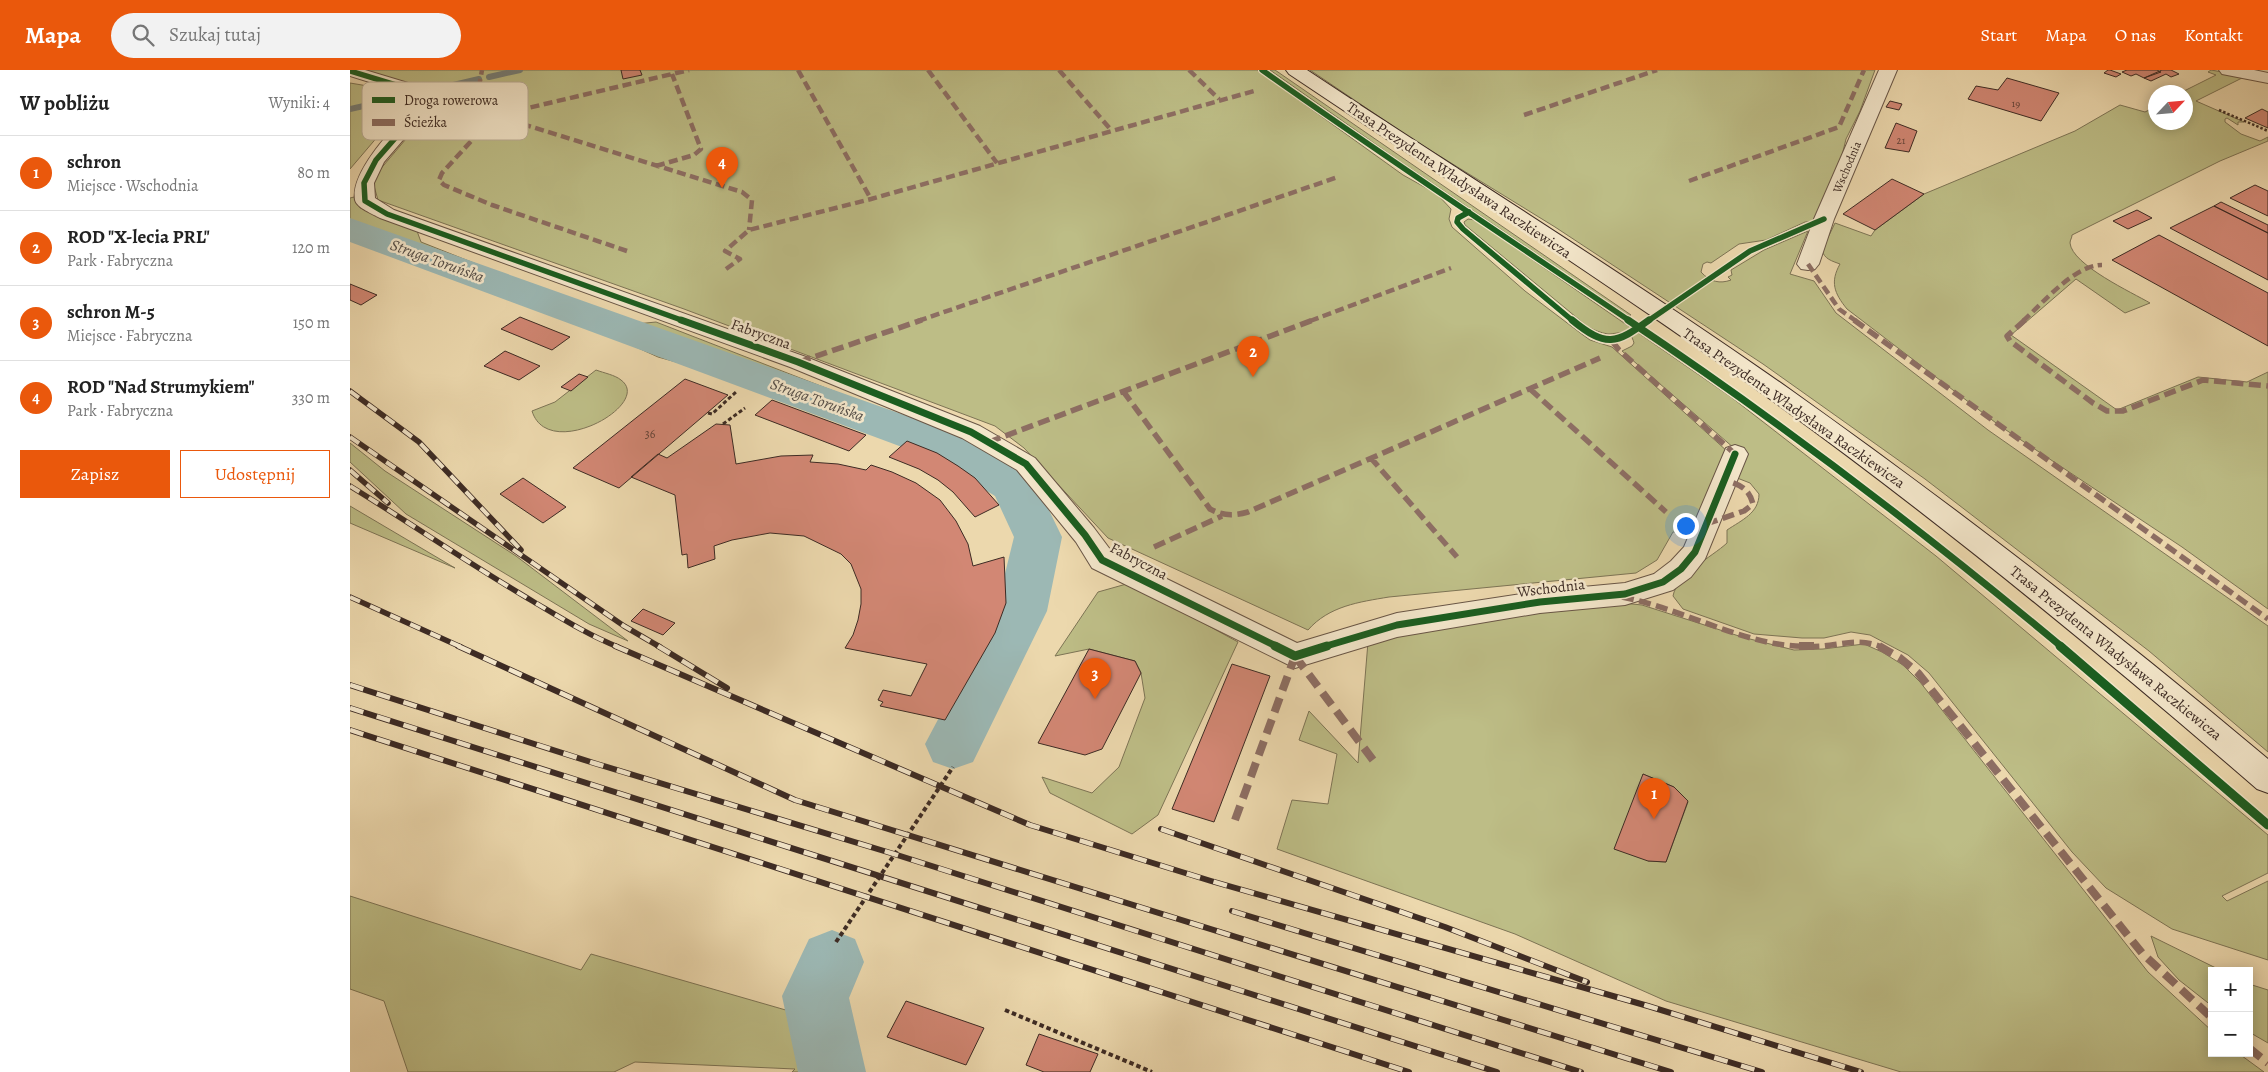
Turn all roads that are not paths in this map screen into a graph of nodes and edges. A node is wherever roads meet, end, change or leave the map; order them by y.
1 (1295, 70) edge
2 (1888, 70) edge
3 (2228, 70) edge
4 (350, 71) edge
5 (2268, 78) edge
6 (386, 82) edge
7 (394, 140) edge
8 (1808, 264) dead end
9 (1735, 454) dead end
10 (1295, 656) joint
11 (2268, 779) edge

1 - 11 street, Trasa Prezydenta Władysława Raczkiewicza
2 - 8 street, Wschodnia
3 - 5 street
4 - 6 street, Fabryczna
7 - 10 street, Fabryczna
9 - 10 street, Wschodnia

